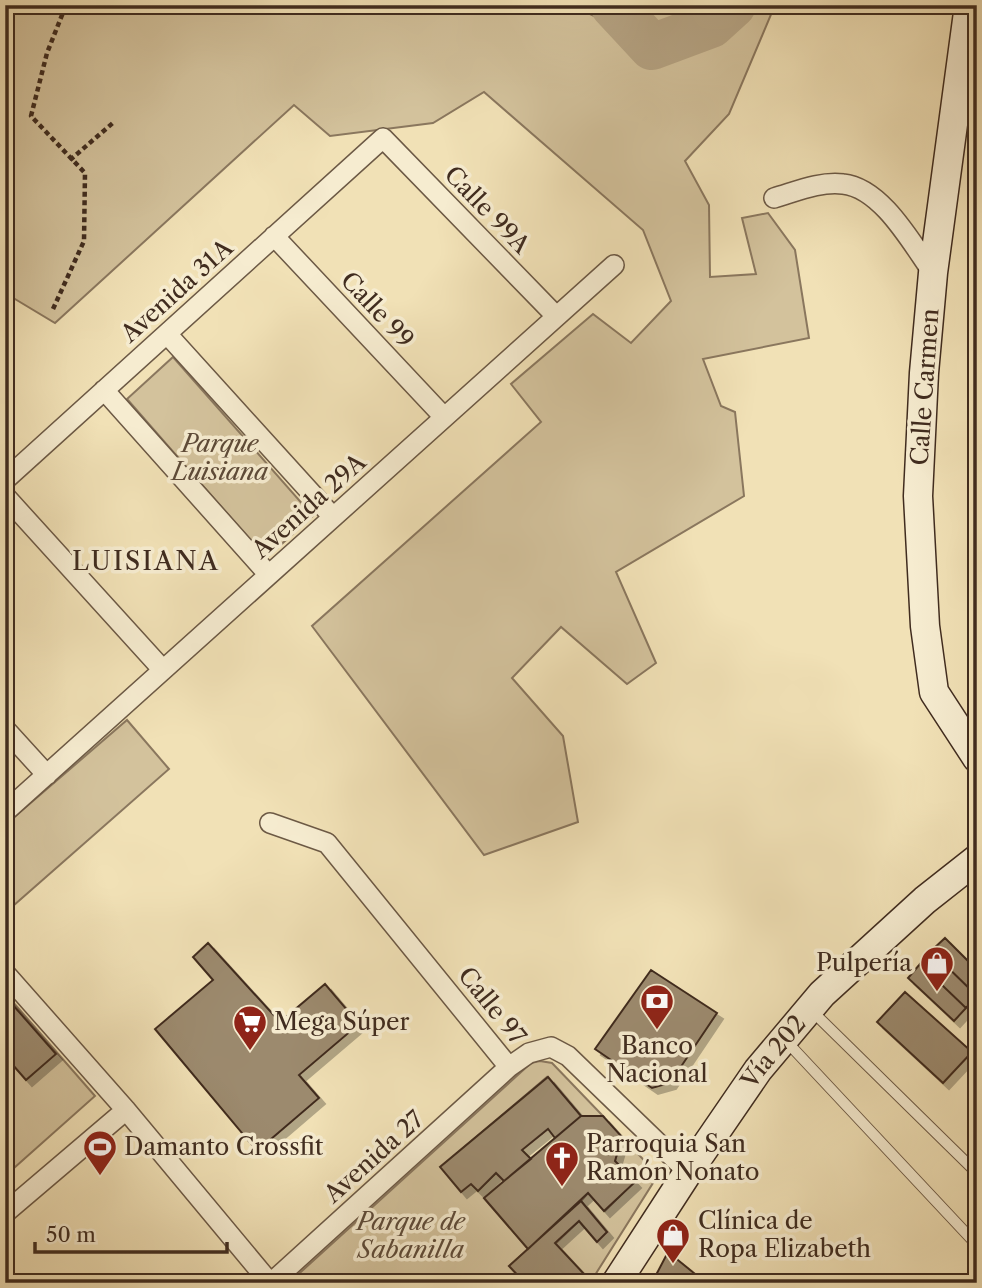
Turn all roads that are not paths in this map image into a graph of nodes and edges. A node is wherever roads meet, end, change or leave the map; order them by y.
1 (969, 5) edge
2 (383, 138) joint
3 (774, 198) dead end
4 (274, 236) junction
5 (614, 265) dead end
6 (933, 273) junction
7 (556, 317) junction
8 (167, 334) junction
9 (104, 390) junction
10 (444, 417) junction
11 (5, 480) edge
12 (5, 496) edge
13 (333, 517) junction
14 (269, 575) junction
15 (163, 670) junction
16 (5, 729) edge
17 (977, 758) edge
18 (47, 775) junction
19 (5, 812) edge
20 (270, 823) dead end
21 (977, 859) edge
22 (5, 973) edge
23 (809, 1009) junction
24 (784, 1039) junction
25 (509, 1067) junction
26 (125, 1110) junction
27 (688, 1172) junction
28 (977, 1173) edge
29 (5, 1213) edge
30 (977, 1245) edge
31 (271, 1283) edge
32 (616, 1283) edge

1 - 6 street, Calle Carmen
2 - 4 street, Avenida 31A
2 - 7 street, Calle 99A
3 - 6 street
4 - 8 street, Avenida 31A
4 - 10 street, Calle 99
5 - 7 street, Avenida 29A
6 - 17 street, Calle Carmen
7 - 10 street, Avenida 29A
8 - 9 street, Avenida 31A
8 - 13 street
9 - 11 street, Avenida 31A
9 - 14 street
10 - 13 street, Avenida 29A
12 - 15 street
13 - 14 street, Avenida 29A
14 - 15 street, Avenida 29A
15 - 18 street, Avenida 29A
16 - 18 street
18 - 19 street, Avenida 29A
20 - 25 street, Calle 97
21 - 23 street, Vía 202
22 - 26 street
23 - 24 street, Vía 202
23 - 28 lane
24 - 27 street, Vía 202
24 - 30 lane
25 - 27 street, Calle 97
25 - 31 street, Avenida 27
26 - 29 street
26 - 31 street
27 - 32 street, Vía 202

